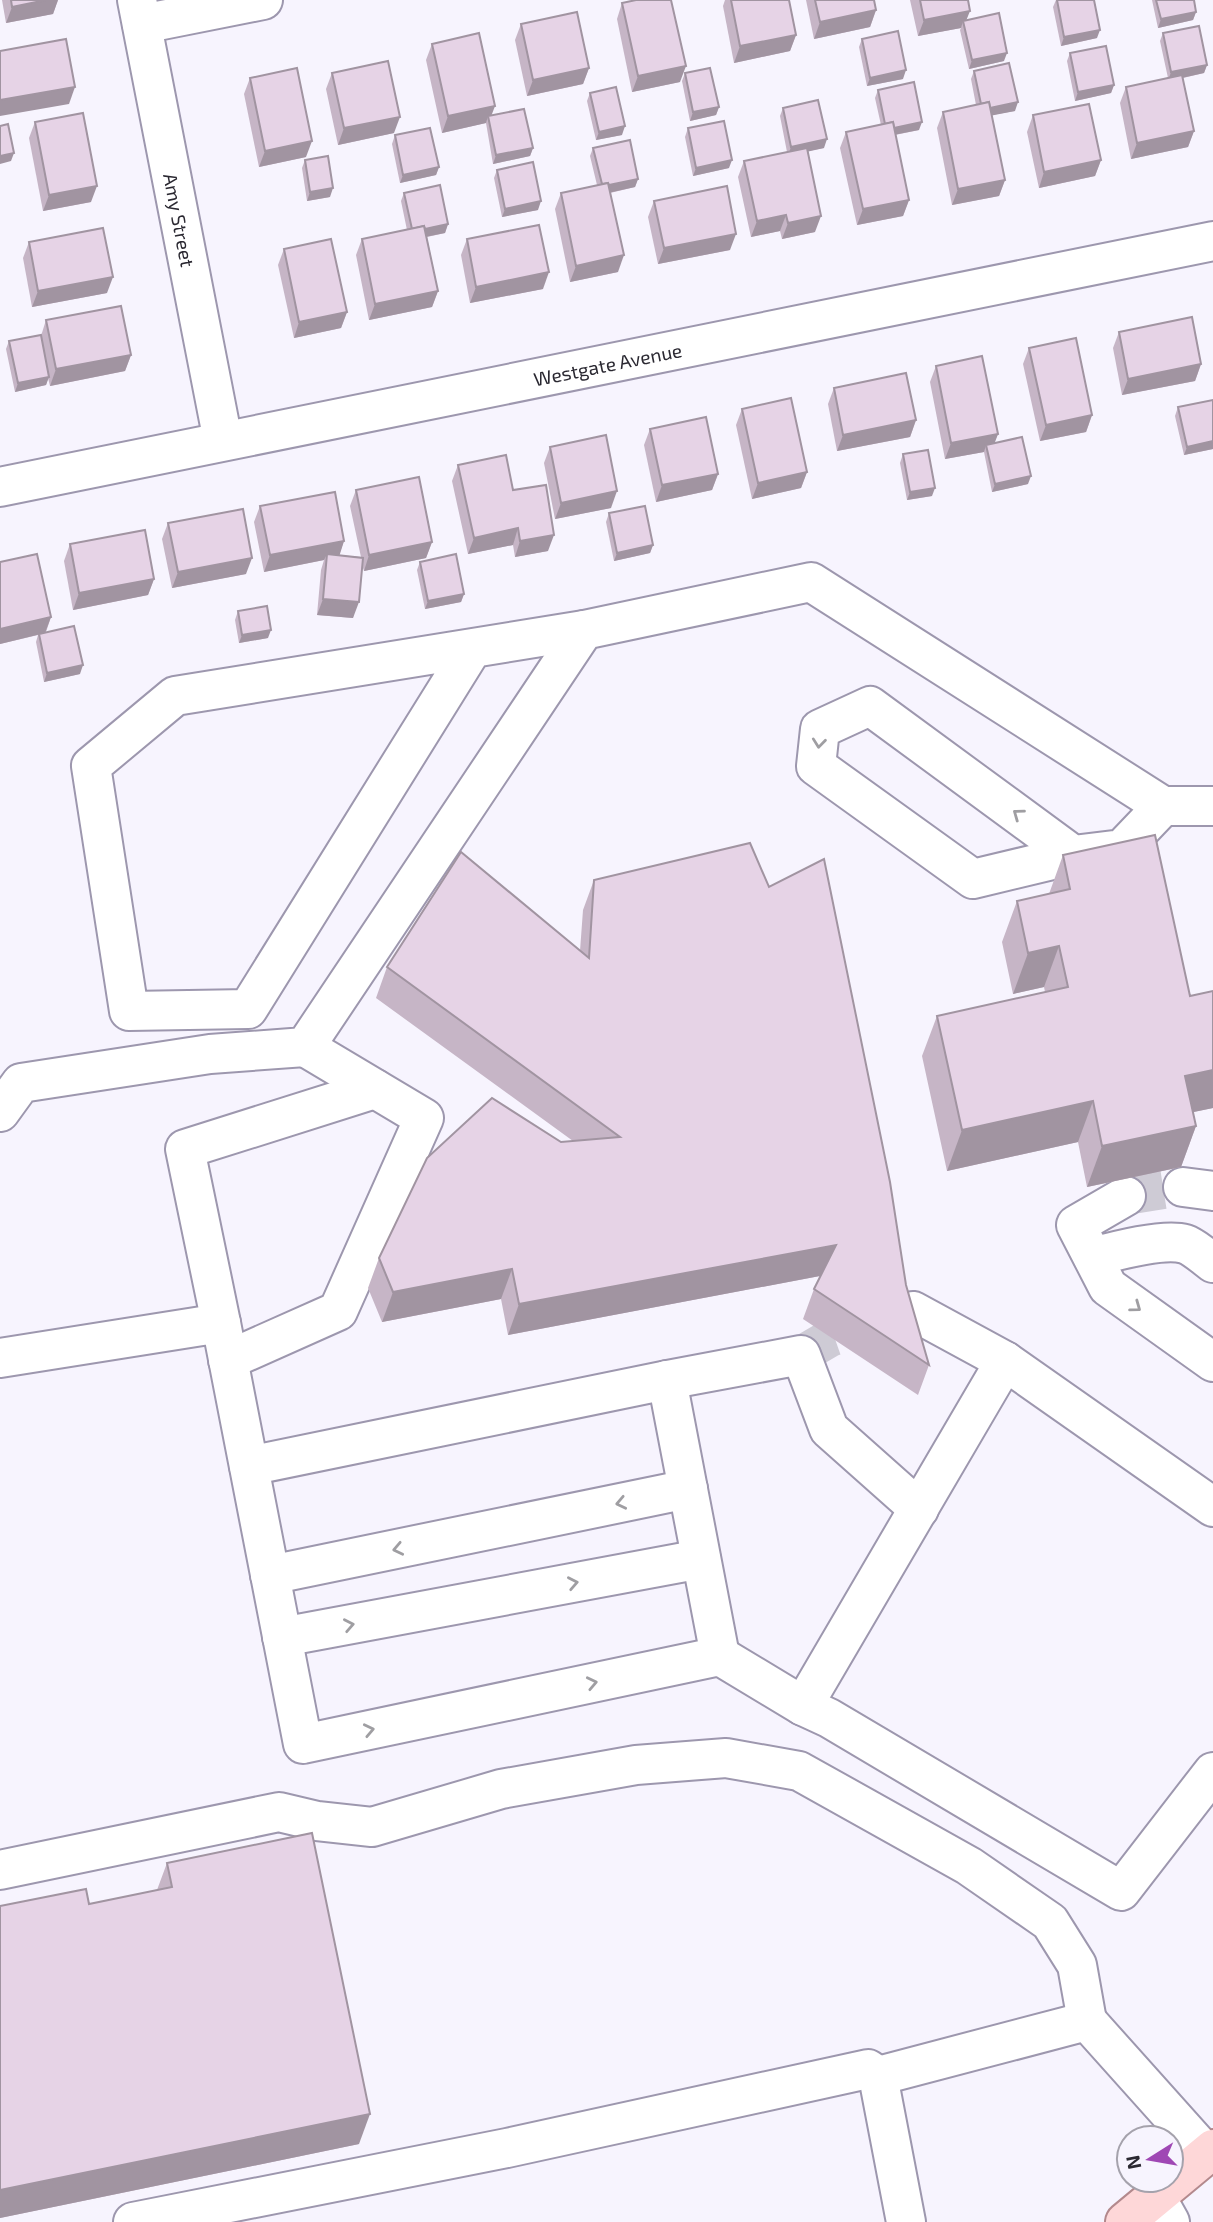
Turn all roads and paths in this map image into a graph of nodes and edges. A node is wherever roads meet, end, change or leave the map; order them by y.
1 (263, 0) edge
2 (139, 12) edge
3 (1213, 241) edge
4 (223, 441) junction
5 (0, 487) edge
6 (584, 630) junction
7 (472, 649) junction
8 (1163, 806) junction
9 (1213, 806) edge
10 (1073, 855) junction
11 (305, 1046) junction
12 (375, 1089) junction
13 (0, 1112) edge
14 (1126, 1196) tunnel mouth
15 (1093, 1257) junction
16 (1213, 1263) edge
17 (913, 1311) edge
18 (224, 1341) junction
19 (0, 1358) edge
20 (1005, 1361) junction
21 (1213, 1362) edge
22 (667, 1380) junction
23 (248, 1466) junction
24 (688, 1489) junction
25 (1213, 1507) edge
26 (919, 1509) junction
27 (701, 1559) junction
28 (270, 1576) junction
29 (282, 1637) junction
30 (720, 1656) junction
31 (803, 1706) junction
32 (1213, 1772) edge
33 (0, 1870) edge
34 (1087, 2021) junction
35 (878, 2076) junction
36 (1210, 2152) edge
37 (1163, 2209) edge
38 (133, 2222) edge
39 (906, 2222) edge
40 (1125, 2222) edge

1 - 2 street
2 - 4 street, Amy Street
3 - 4 street, Westgate Avenue
4 - 5 street, Westgate Avenue
6 - 7 street
6 - 8 street
6 - 11 street
7 - 7 street
8 - 9 street
8 - 10 street
10 -> 10 street
11 - 12 street
11 - 13 street
12 - 18 street
12 - 18 street
14 - 15 street
15 - 16 street
15 -> 21 street
17 - 20 street
18 - 19 street
18 - 23 street
20 - 25 street
20 - 26 street
22 - 23 street
22 - 24 street
22 - 26 street
23 - 28 street
24 - 27 street
24 -> 28 street
26 - 31 street
29 -> 27 street
27 - 30 street
28 - 29 street
29 -> 30 street
30 - 31 street
31 - 32 street
33 - 34 street
34 - 35 street
34 - 36 street
35 - 38 street
35 - 39 street
36 - 37 main road
37 - 40 main road

